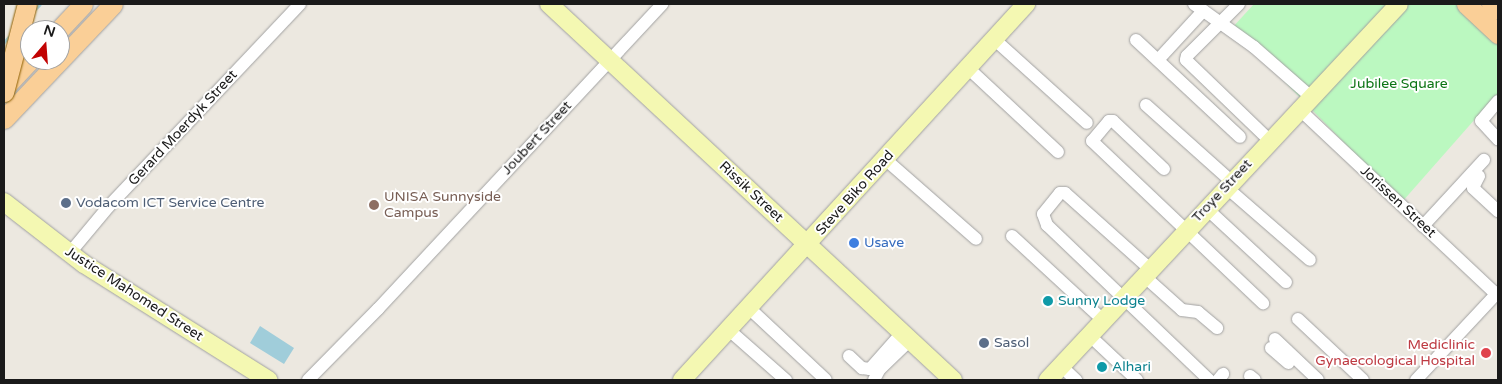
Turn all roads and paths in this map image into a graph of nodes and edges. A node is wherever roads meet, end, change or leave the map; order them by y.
1 (27, 4) edge
2 (83, 4) edge
3 (113, 4) edge
4 (300, 4) edge
5 (549, 4) edge
6 (662, 4) edge
7 (1026, 4) edge
8 (1238, 4) edge
9 (1399, 4) edge
10 (1466, 4) edge
11 (1491, 4) edge
12 (1199, 7) edge
13 (1498, 10) edge
14 (68, 20) edge
15 (1221, 22) junction
16 (1498, 34) edge
17 (994, 39) junction
18 (1136, 40) dead end
19 (610, 60) junction
20 (1158, 60) junction
21 (968, 68) junction
22 (21, 70) edge
23 (4, 90) edge
24 (1498, 101) edge
25 (1304, 102) junction
26 (1146, 105) dead end
27 (4, 119) edge
28 (1087, 122) dead end
29 (1240, 137) dead end
30 (1498, 139) edge
31 (1269, 140) junction
32 (1058, 152) dead end
33 (885, 159) junction
34 (1484, 160) dead end
35 (1164, 169) dead end
36 (1479, 176) dead end
37 (1228, 184) junction
38 (4, 202) edge
39 (1206, 208) junction
40 (1498, 211) edge
41 (1423, 226) junction
42 (1185, 231) junction
43 (1012, 236) dead end
44 (976, 239) dead end
45 (807, 245) junction
46 (1021, 253) dead end
47 (69, 254) junction
48 (1310, 260) dead end
49 (1147, 272) junction
50 (1286, 282) dead end
51 (1498, 294) edge
52 (1122, 299) junction
53 (1262, 303) dead end
54 (749, 308) junction
55 (1097, 326) junction
56 (1217, 328) dead end
57 (729, 330) junction
58 (906, 336) junction
59 (848, 356) dead end
60 (1060, 366) junction
61 (943, 377) edge
62 (268, 380) edge
63 (308, 380) edge
64 (682, 380) edge
65 (786, 380) edge
66 (826, 380) edge
67 (874, 380) edge
68 (1048, 380) edge
69 (1076, 380) edge
70 (1137, 380) edge
71 (1209, 380) edge
72 (1306, 380) edge
73 (1318, 380) edge
74 (1363, 380) edge
75 (1373, 380) edge
76 (1416, 380) edge

1 - 23 main road, bridge
2 - 14 main road
3 - 27 main road
4 - 47 street, Gerard Moerdyk Street
5 - 19 main road, Rissik Street
6 - 19 street, Joubert Street
7 - 17 main road, Steve Biko Road
8 - 15 street
9 - 25 main road, Troye Street
10 - 16 main road
11 - 13 main road
12 - 15 street, Jorissen Street
12 - 20 street
15 - 25 street, Jorissen Street
15 - 31 street
17 - 21 main road, Steve Biko Road
17 - 28 street
18 - 20 street
19 - 45 main road, Rissik Street
19 - 63 street, Joubert Street
20 - 29 street
21 - 32 street
21 - 33 main road, Steve Biko Road
22 - 23 main road
24 - 30 street
25 - 31 main road, Troye Street
25 - 41 street, Jorissen Street
26 - 37 street
31 - 37 main road, Troye Street
33 - 44 street
33 - 45 main road, Steve Biko Road
34 - 41 street
35 - 42 street
36 - 40 street
37 - 39 main road, Troye Street
37 - 48 street
38 - 47 main road, Justice Mahomed Street
39 - 42 main road, Troye Street
39 - 50 street
41 - 51 street, Jorissen Street
42 - 49 main road, Troye Street
42 - 53 street
43 - 55 street
45 - 54 main road, Steve Biko Road
45 - 58 main road, Rissik Street
46 - 55 street
47 - 62 main road, Justice Mahomed Street
49 - 52 main road, Troye Street
49 - 52 street
49 - 56 street
51 - 76 street
52 - 55 main road, Troye Street
52 - 71 street
54 - 57 main road, Steve Biko Road
54 - 66 street
55 - 60 main road, Troye Street
55 - 70 street
57 - 64 main road, Steve Biko Road
57 - 65 street
58 - 59 street
58 - 61 main road, Rissik Street
58 - 67 street
60 - 68 main road, Troye Street
60 - 69 street
72 - 73 street
74 - 75 street

